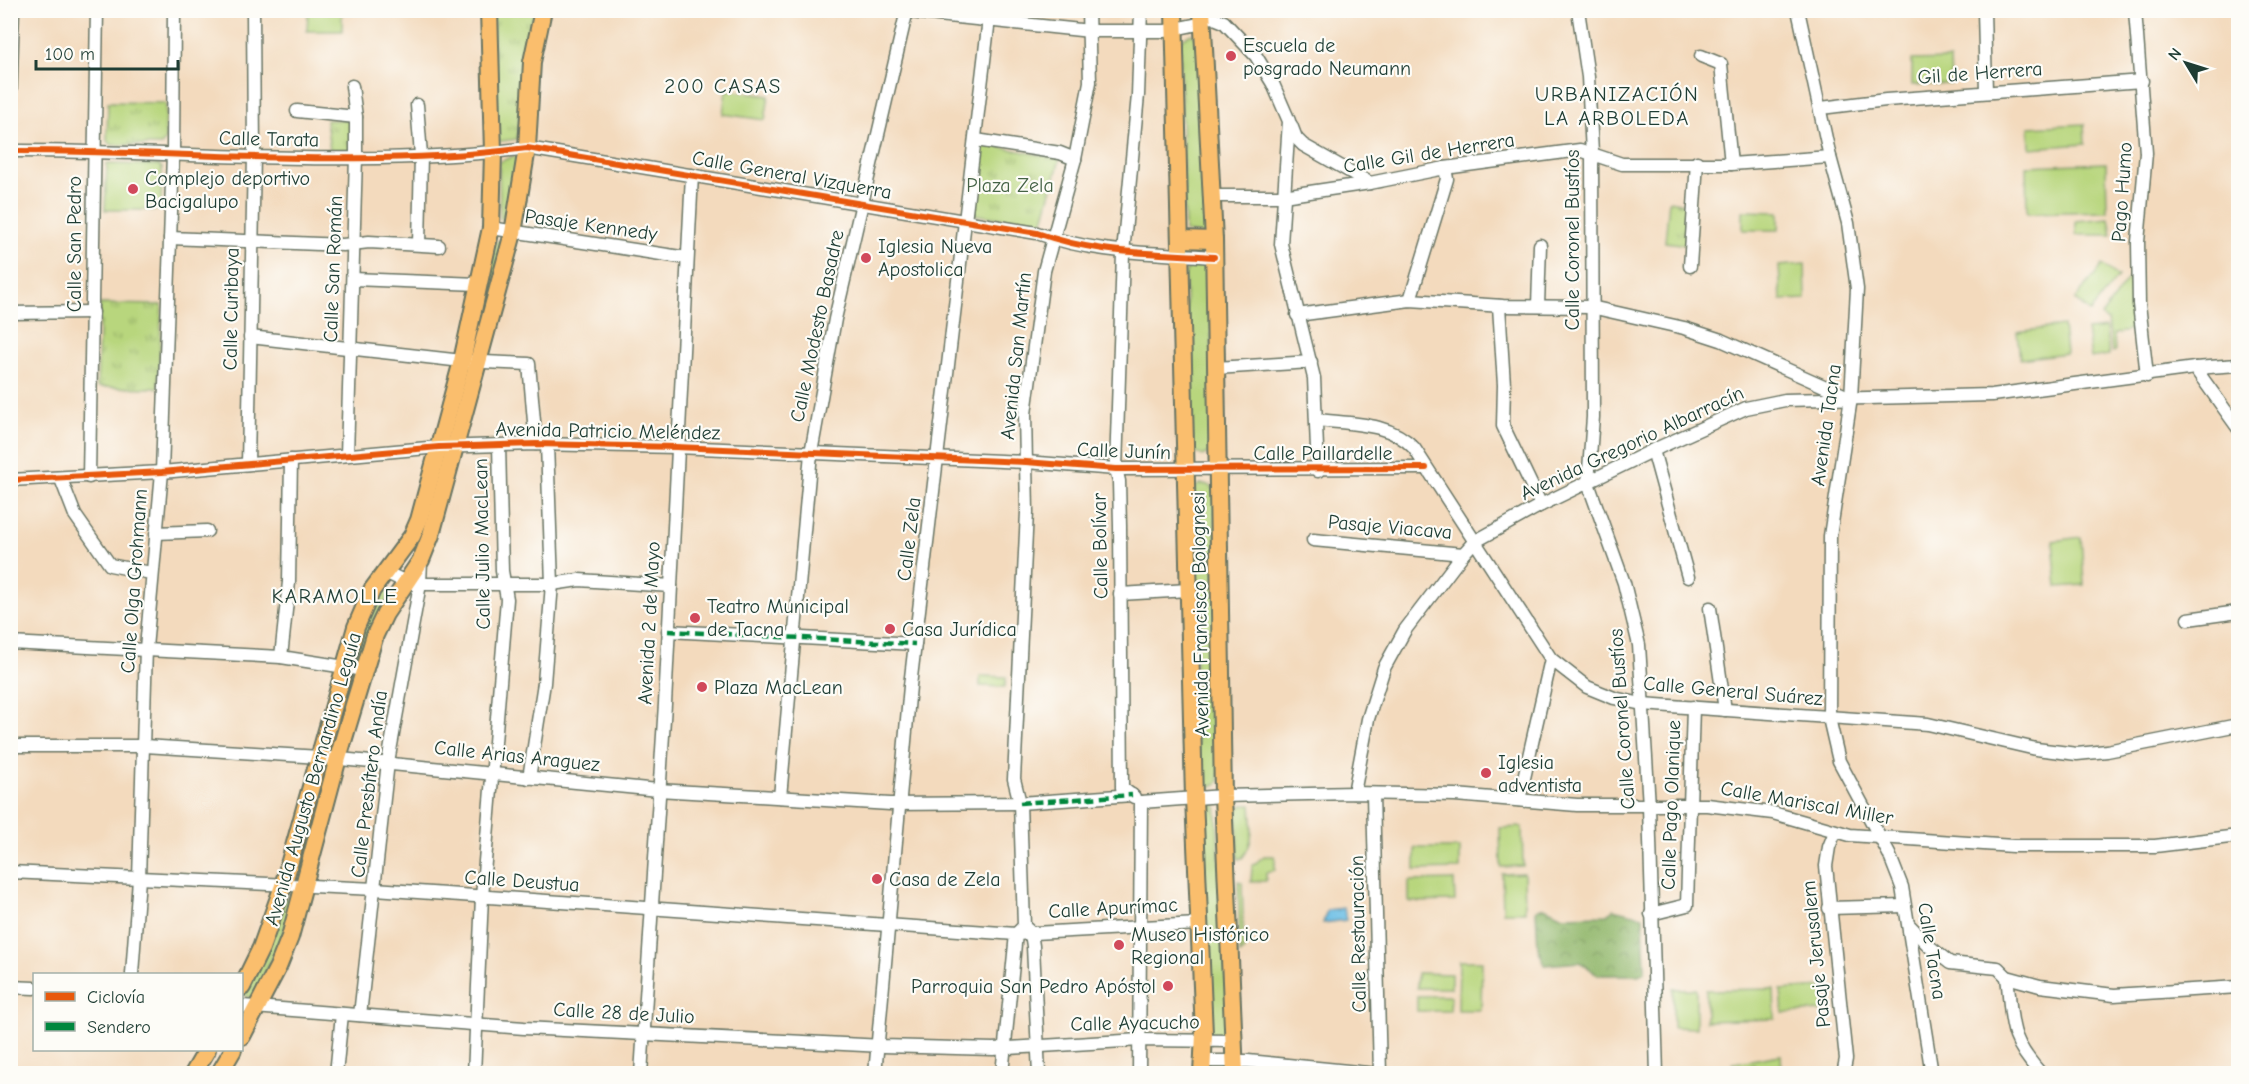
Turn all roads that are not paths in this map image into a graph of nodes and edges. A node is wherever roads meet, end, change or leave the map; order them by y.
1 (13, 10) edge
2 (97, 10) edge
3 (174, 10) edge
4 (253, 10) edge
5 (489, 10) edge
6 (543, 10) edge
7 (891, 10) edge
8 (1088, 10) edge
9 (1141, 10) edge
10 (1174, 10) edge
11 (1578, 10) edge
12 (1798, 10) edge
13 (1984, 10) edge
14 (2135, 10) edge
15 (907, 11) edge
16 (1202, 15) edge
17 (989, 16) edge
18 (1141, 30) junction
19 (1175, 30) junction
20 (1090, 31) junction
21 (11, 49) edge
22 (1701, 56) dead end
23 (2142, 81) junction
24 (352, 86) dead end
25 (1986, 92) junction
26 (417, 105) dead end
27 (1821, 108) junction
28 (10, 111) edge
29 (297, 111) dead end
30 (356, 117) junction
31 (1289, 121) junction
32 (976, 140) junction
33 (527, 148) junction
34 (10, 151) edge
35 (94, 151) junction
36 (493, 152) junction
37 (1592, 153) junction
38 (173, 154) junction
39 (254, 155) junction
40 (421, 155) junction
41 (356, 157) junction
42 (1830, 157) junction
43 (1075, 159) junction
44 (1697, 162) junction
45 (1731, 164) junction
46 (1445, 168) junction
47 (692, 175) junction
48 (1370, 183) junction
49 (1212, 196) junction
50 (1283, 196) junction
51 (864, 204) junction
52 (966, 222) junction
53 (491, 228) junction
54 (513, 233) junction
55 (170, 238) junction
56 (1051, 238) junction
57 (252, 242) junction
58 (354, 243) junction
59 (419, 244) junction
60 (1540, 245) dead end
61 (439, 246) dead end
62 (1181, 247) junction
63 (1214, 248) junction
64 (1123, 253) junction
65 (687, 258) junction
66 (1690, 266) dead end
67 (353, 279) junction
68 (478, 284) junction
69 (1410, 300) junction
70 (1499, 306) junction
71 (1538, 306) junction
72 (1591, 307) junction
73 (93, 312) junction
74 (10, 313) edge
75 (1297, 315) junction
76 (250, 337) junction
77 (350, 347) junction
78 (462, 361) junction
79 (480, 362) junction
80 (1311, 362) junction
81 (2238, 365) edge
82 (1216, 368) junction
83 (2195, 368) junction
84 (2147, 376) junction
85 (1851, 398) junction
86 (1317, 420) junction
87 (2238, 429) edge
88 (541, 444) junction
89 (500, 445) junction
90 (447, 446) junction
91 (676, 447) junction
92 (1653, 450) junction
93 (811, 453) junction
94 (347, 455) junction
95 (291, 460) junction
96 (938, 460) junction
97 (1026, 462) junction
98 (248, 464) junction
99 (1426, 468) junction
100 (1220, 469) junction
101 (1116, 470) junction
102 (1186, 470) junction
103 (1318, 471) junction
104 (162, 472) junction
105 (89, 477) junction
106 (61, 479) junction
107 (10, 480) edge
108 (1588, 483) junction
109 (1541, 505) junction
110 (207, 531) dead end
111 (156, 532) junction
112 (1313, 540) dead end
113 (1474, 542) junction
114 (1463, 554) junction
115 (385, 572) junction
116 (152, 573) junction
117 (1688, 577) dead end
118 (413, 583) junction
119 (504, 583) junction
120 (552, 584) junction
121 (671, 586) junction
122 (1189, 590) junction
123 (1120, 594) junction
124 (1710, 608) dead end
125 (2238, 612) edge
126 (2188, 619) dead end
127 (668, 631) junction
128 (792, 638) junction
129 (10, 643) edge
130 (915, 644) junction
131 (146, 648) junction
132 (281, 657) junction
133 (1551, 659) junction
134 (345, 667) junction
135 (364, 670) junction
136 (1642, 704) junction
137 (1693, 707) junction
138 (1725, 710) junction
139 (1829, 718) junction
140 (2238, 725) edge
141 (10, 746) edge
142 (145, 746) junction
143 (320, 757) junction
144 (338, 758) junction
145 (388, 762) junction
146 (492, 774) junction
147 (529, 778) junction
148 (658, 790) junction
149 (1354, 793) junction
150 (1373, 794) junction
151 (1224, 796) junction
152 (780, 797) junction
153 (1194, 798) junction
154 (1136, 799) junction
155 (1519, 800) junction
156 (899, 803) junction
157 (1020, 803) junction
158 (1692, 805) junction
159 (1649, 806) junction
160 (1835, 832) junction
161 (2238, 836) edge
162 (1879, 839) junction
163 (10, 872) edge
164 (139, 879) junction
165 (283, 886) junction
166 (304, 887) junction
167 (375, 889) junction
168 (483, 897) junction
169 (1905, 906) junction
170 (1829, 908) junction
171 (651, 910) junction
172 (1651, 914) junction
173 (887, 923) junction
174 (1198, 924) junction
175 (1908, 924) junction
176 (1141, 926) junction
177 (1023, 931) junction
178 (132, 973) edge
179 (2007, 977) junction
180 (243, 985) edge
181 (10, 987) edge
182 (2238, 987) edge
183 (33, 988) edge
184 (250, 1006) edge
185 (342, 1014) junction
186 (360, 1015) junction
187 (476, 1024) junction
188 (243, 1032) edge
189 (643, 1034) junction
190 (1140, 1040) junction
191 (1203, 1041) junction
192 (1233, 1041) junction
193 (878, 1045) junction
194 (1037, 1045) junction
195 (1005, 1048) junction
196 (206, 1051) edge
197 (232, 1051) edge
198 (1203, 1067) edge
199 (1235, 1067) edge
200 (193, 1074) edge
201 (219, 1074) edge
202 (336, 1074) edge
203 (474, 1074) edge
204 (641, 1074) edge
205 (875, 1074) edge
206 (1002, 1074) edge
207 (1039, 1074) edge
208 (1139, 1074) edge
209 (1379, 1074) edge
210 (1658, 1074) edge
211 (1843, 1074) edge
212 (1932, 1074) edge
213 (2041, 1074) edge

1 - 21 street
2 - 35 street, Calle San Pedro
3 - 38 street, Calle Olga Grohmann
4 - 39 street, Calle Curibaya
5 - 36 main road, Avenida Augusto Bernardino Leguía
6 - 33 main road, Avenida Augusto Bernardino Leguía
7 - 15 street
8 - 20 street, Avenida San Martín
9 - 18 street, Calle Bolívar
10 - 19 main road, Avenida Francisco Bolognesi
11 - 37 street, Calle Coronel Bustíos
12 - 27 street, Avenida Tacna
13 - 25 street
14 - 23 street, Pago Humo
15 - 17 street
15 - 51 street, Calle Modesto Basadre
16 - 19 street
16 - 31 street
16 - 49 main road, Avenida Francisco Bolognesi
17 - 20 street
17 - 32 street, Calle Zela
18 - 19 street
18 - 20 street
18 - 64 street, Calle Bolívar
19 - 62 main road, Avenida Francisco Bolognesi
20 - 43 street, Avenida San Martín
21 - 28 street
22 - 45 street
23 - 25 street, Gil de Herrera
23 - 84 street, Pago Humo
24 - 30 street, Calle San Román
25 - 27 street, Gil de Herrera
26 - 40 street
27 - 42 street, Avenida Tacna
29 - 30 street
30 - 41 street, Calle San Román
31 - 48 street
31 - 50 street
32 - 43 street
32 - 52 street, Calle Zela
33 - 36 street, Calle Tarata
33 - 47 street, Calle General Vizquerra
33 - 54 main road, Avenida Augusto Bernardino Leguía
34 - 35 street, Calle Tarata
35 - 38 street, Calle Tarata
35 - 73 street, Calle San Pedro
36 - 40 street, Calle Tarata
36 - 53 main road, Avenida Augusto Bernardino Leguía
37 - 44 street, Calle Gil de Herrera
37 - 46 street, Calle Gil de Herrera
37 - 72 street, Calle Coronel Bustíos
38 - 39 street, Calle Tarata
38 - 55 street, Calle Olga Grohmann
39 - 41 street, Calle Tarata
39 - 57 street, Calle Curibaya
40 - 41 street, Calle Tarata
40 - 59 street
41 - 58 street, Calle San Román
42 - 45 street, Calle Gil de Herrera
42 - 85 street, Avenida Tacna
43 - 56 street, Avenida San Martín
44 - 45 street, Calle Gil de Herrera
44 - 66 street
46 - 48 street, Calle Gil de Herrera
46 - 69 street
47 - 51 street, Calle General Vizquerra
47 - 65 street, Avenida 2 de Mayo
48 - 50 street, Calle Gil de Herrera
49 - 50 street, Calle Gil de Herrera
49 - 63 main road, Avenida Francisco Bolognesi
50 - 75 street
51 - 52 street, Calle General Vizquerra
51 - 93 street, Calle Modesto Basadre
52 - 56 street, Calle General Vizquerra
52 - 96 street, Calle Zela
53 - 54 street, Pasaje Kennedy
53 - 68 main road, Avenida Augusto Bernardino Leguía
54 - 65 street, Pasaje Kennedy
54 - 79 main road, Avenida Augusto Bernardino Leguía
55 - 57 street
55 - 104 street, Calle Olga Grohmann
56 - 64 street, Calle General Vizquerra
56 - 97 street, Avenida San Martín
57 - 58 street
57 - 76 street, Calle Curibaya
58 - 59 street
58 - 67 street, Calle San Román
59 - 61 street
60 - 71 street
62 - 63 main road
62 - 64 street, Calle General Vizquerra
62 - 102 main road, Avenida Francisco Bolognesi
63 - 82 main road, Avenida Francisco Bolognesi
64 - 101 street, Calle Bolívar
65 - 91 street, Avenida 2 de Mayo
67 - 68 street
67 - 77 street, Calle San Román
68 - 78 main road, Avenida Augusto Bernardino Leguía
69 - 70 street
69 - 75 street
70 - 71 street
70 - 109 street
71 - 72 street
72 - 85 street
72 - 108 street, Calle Coronel Bustíos
73 - 74 street
73 - 105 street, Calle San Pedro
75 - 80 street
76 - 77 street
76 - 98 street, Calle Curibaya
77 - 78 street
77 - 94 street, Calle San Román
78 - 79 street
78 - 90 main road, Avenida Augusto Bernardino Leguía
79 - 88 street
79 - 90 main road, Avenida Augusto Bernardino Leguía
80 - 82 street
80 - 86 street
81 - 83 street, Avenida Gregorio Albarracín
82 - 100 main road, Avenida Francisco Bolognesi
83 - 84 street, Avenida Gregorio Albarracín
83 - 87 street
84 - 85 street, Avenida Gregorio Albarracín
85 - 92 street, Avenida Gregorio Albarracín
85 - 139 street, Avenida Tacna
86 - 99 street, Calle General Suárez
86 - 103 street
88 - 89 street, Avenida Patricio Meléndez
88 - 91 street, Avenida Patricio Meléndez
88 - 120 street
89 - 90 street, Avenida Patricio Meléndez
89 - 119 street, Calle Julio MacLean
90 - 94 street, Avenida Patricio Meléndez
90 - 115 main road, Avenida Augusto Bernardino Leguía
90 - 118 main road, Avenida Augusto Bernardino Leguía
91 - 93 street, Avenida Patricio Meléndez
91 - 121 street, Avenida 2 de Mayo
92 - 108 street, Avenida Gregorio Albarracín
92 - 117 street
93 - 96 street, Avenida Patricio Meléndez
93 - 128 street, Calle Modesto Basadre
94 - 95 street, Avenida Patricio Meléndez
95 - 98 street, Avenida Patricio Meléndez
95 - 132 street
96 - 97 street, Avenida Patricio Meléndez
96 - 130 street, Calle Zela
97 - 101 street, Calle Junín
97 - 157 street, Avenida San Martín
98 - 104 street, Avenida Patricio Meléndez
99 - 103 street, Calle Paillardelle
99 - 113 street, Calle General Suárez
100 - 102 street, Calle Junín
100 - 103 street, Calle Paillardelle
100 - 151 main road, Avenida Francisco Bolognesi
101 - 102 street, Calle Junín
101 - 123 street, Calle Bolívar
102 - 122 main road, Avenida Francisco Bolognesi
104 - 105 street, Avenida Patricio Meléndez
104 - 111 street, Calle Olga Grohmann
105 - 106 street, Avenida Patricio Meléndez
106 - 107 street, Avenida Patricio Meléndez
106 - 116 street
108 - 109 street, Avenida Gregorio Albarracín
108 - 136 street, Calle Coronel Bustíos
109 - 113 street, Avenida Gregorio Albarracín
110 - 111 street
111 - 116 street, Calle Olga Grohmann
112 - 114 street, Pasaje Viacava
113 - 114 street, Avenida Gregorio Albarracín
113 - 133 street, Calle General Suárez
114 - 149 street, Avenida Gregorio Albarracín
115 - 118 street
115 - 134 main road, Avenida Augusto Bernardino Leguía
116 - 131 street, Calle Olga Grohmann
118 - 119 street
118 - 135 main road, Avenida Augusto Bernardino Leguía
118 - 145 street, Calle Presbítero Andía
119 - 120 street
119 - 146 street, Calle Julio MacLean
120 - 121 street
120 - 147 street
121 - 127 street, Avenida 2 de Mayo
122 - 123 street
122 - 153 main road, Avenida Francisco Bolognesi
123 - 154 street, Calle Bolívar
124 - 138 street
125 - 126 street
127 - 128 street
127 - 148 street, Avenida 2 de Mayo
128 - 130 street
128 - 152 street, Calle Modesto Basadre
129 - 131 street
130 - 156 street, Calle Zela
131 - 132 street
131 - 142 street, Calle Olga Grohmann
132 - 134 street
133 - 136 street, Calle General Suárez
133 - 155 street
134 - 135 street
134 - 143 main road, Avenida Augusto Bernardino Leguía
135 - 144 main road, Avenida Augusto Bernardino Leguía
136 - 137 street, Calle General Suárez
136 - 159 street, Calle Coronel Bustíos
137 - 138 street, Calle General Suárez
137 - 158 street, Calle Pago Olanique
138 - 139 street, Calle General Suárez
139 - 140 street, Calle General Suárez
139 - 162 street, Avenida Tacna
141 - 142 street, Calle Arias Araguez
142 - 143 street, Calle Arias Araguez
142 - 164 street, Calle Olga Grohmann
143 - 144 street, Calle Arias Araguez
143 - 165 main road, Avenida Augusto Bernardino Leguía
144 - 145 street, Calle Arias Araguez
144 - 166 main road, Avenida Augusto Bernardino Leguía
145 - 146 street, Calle Arias Araguez
145 - 167 street, Calle Presbítero Andía
146 - 147 street, Calle Arias Araguez
146 - 168 street, Calle Julio MacLean
147 - 148 street, Calle Arias Araguez
148 - 152 street, Calle Arias Araguez
148 - 171 street, Avenida 2 de Mayo
149 - 150 street, Calle Mariscal Miller
149 - 151 street, Calle Mariscal Miller
150 - 155 street, Calle Mariscal Miller
150 - 209 street, Calle Restauración
151 - 153 street, Calle Mariscal Miller
151 - 192 main road, Avenida Francisco Bolognesi
152 - 156 street, Calle Arias Araguez
153 - 154 street, Calle Mariscal Miller
153 - 174 main road, Avenida Francisco Bolognesi
154 - 157 street, Calle Arias Araguez
154 - 176 street, Calle Bolívar
155 - 159 street, Calle Mariscal Miller
156 - 157 street, Calle Arias Araguez
156 - 173 street, Calle Zela
157 - 177 street, Avenida San Martín
158 - 159 street, Calle Mariscal Miller
158 - 160 street, Calle Mariscal Miller
158 - 172 street, Calle Pago Olanique
159 - 172 street, Calle Coronel Bustíos
160 - 162 street, Calle Mariscal Miller
160 - 170 street, Pasaje Jerusalem
161 - 162 street, Calle Mariscal Miller
162 - 169 street, Calle Tacna
163 - 164 street, Calle Deustua
164 - 165 street, Calle Deustua
164 - 178 street, Calle Olga Grohmann
165 - 166 street, Calle Deustua
165 - 180 main road, Avenida Augusto Bernardino Leguía
166 - 167 street, Calle Deustua
166 - 184 main road, Avenida Augusto Bernardino Leguía
167 - 168 street, Calle Deustua
167 - 186 street, Calle Presbítero Andía
168 - 171 street, Calle Deustua
168 - 187 street, Calle Julio MacLean
169 - 170 street
169 - 175 street, Calle Tacna
170 - 211 street, Pasaje Jerusalem
171 - 173 street, Calle Deustua
171 - 189 street, Avenida 2 de Mayo
172 - 210 street, Calle Coronel Bustíos
173 - 177 street, Calle Deustua
173 - 193 street, Calle Zela
174 - 176 street, Calle Apurímac
174 - 191 main road, Avenida Francisco Bolognesi
175 - 179 street
175 - 212 street, Calle Tacna
176 - 177 street, Calle Apurímac
176 - 190 street, Calle Bolívar
177 - 194 street, Avenida San Martín
177 - 195 street, Avenida San Martín
179 - 182 street
179 - 213 street
181 - 183 street
184 - 185 street, Calle 28 de Julio
184 - 188 main road, Avenida Augusto Bernardino Leguía
185 - 186 street, Calle 28 de Julio
185 - 202 street
186 - 187 street, Calle 28 de Julio
187 - 189 street, Calle 28 de Julio
187 - 203 street, Calle Julio MacLean
189 - 193 street, Calle 28 de Julio
189 - 204 street, Avenida 2 de Mayo
190 - 191 street, Calle Ayacucho
190 - 194 street, Calle Ayacucho
190 - 208 street, Calle Bolívar
191 - 192 street, Calle Ayacucho
191 - 198 main road, Avenida Francisco Bolognesi
192 - 199 main road, Avenida Francisco Bolognesi
193 - 195 street, Calle 28 de Julio
193 - 205 street, Calle Zela
194 - 195 street, Calle Ayacucho
194 - 207 street, Avenida San Martín
195 - 206 street, Avenida San Martín
196 - 200 main road
197 - 201 main road
198 - 199 street
199 - 209 street

